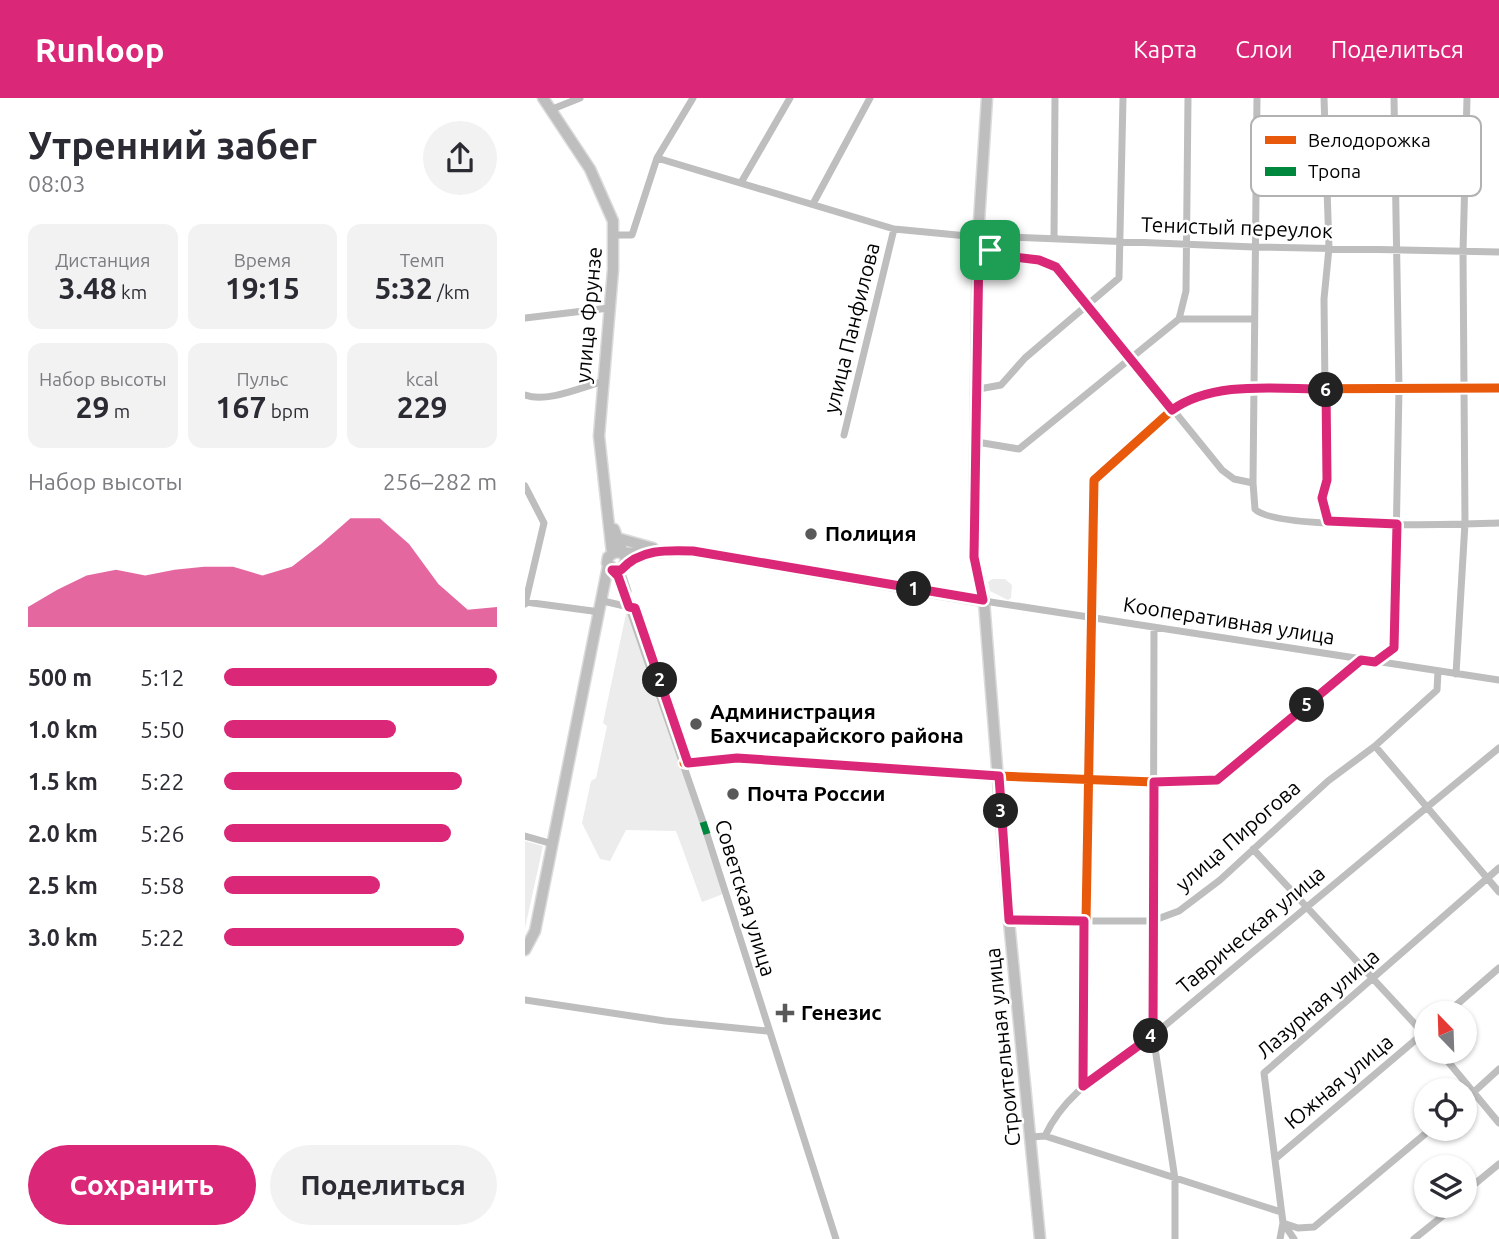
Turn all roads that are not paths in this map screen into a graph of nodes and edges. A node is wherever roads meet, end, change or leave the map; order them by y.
1 (543, 98) edge
2 (580, 98) edge
3 (693, 98) edge
4 (790, 98) edge
5 (870, 98) edge
6 (988, 98) edge
7 (1055, 98) edge
8 (1123, 98) edge
9 (1188, 98) edge
10 (1257, 98) edge
11 (1325, 98) edge
12 (1394, 98) edge
13 (1467, 98) edge
14 (550, 110) junction
15 (1257, 116) edge
16 (1325, 116) edge
17 (1394, 116) edge
18 (1467, 116) edge
19 (657, 158) junction
20 (742, 181) junction
21 (1255, 196) edge
22 (1328, 196) edge
23 (1396, 196) edge
24 (1464, 196) edge
25 (814, 202) junction
26 (894, 229) junction
27 (615, 235) junction
28 (1054, 238) junction
29 (1119, 241) junction
30 (1187, 243) junction
31 (983, 245) junction
32 (1254, 247) junction
33 (1329, 248) junction
34 (1397, 252) junction
35 (1463, 252) junction
36 (1499, 252) edge
37 (1089, 304) junction
38 (609, 308) junction
39 (525, 318) edge
40 (1179, 319) junction
41 (1254, 319) junction
42 (1131, 360) junction
43 (601, 382) junction
44 (1399, 388) junction
45 (1465, 388) junction
46 (1499, 388) edge
47 (979, 389) junction
48 (1255, 389) junction
49 (1326, 389) junction
50 (527, 397) edge
51 (1172, 410) junction
52 (844, 435) dead end
53 (977, 442) junction
54 (1253, 483) junction
55 (525, 486) edge
56 (609, 512) junction
57 (1328, 521) junction
58 (1465, 523) junction
59 (1499, 523) edge
60 (1397, 524) junction
61 (617, 538) junction
62 (657, 549) junction
63 (617, 564) junction
64 (983, 600) junction
65 (603, 601) junction
66 (525, 603) edge
67 (632, 607) junction
68 (600, 612) junction
69 (1092, 620) junction
70 (1154, 629) junction
71 (1361, 660) junction
72 (1375, 662) junction
73 (1438, 671) junction
74 (1455, 674) junction
75 (1499, 680) edge
76 (1375, 746) junction
77 (1499, 748) edge
78 (686, 763) junction
79 (999, 776) junction
80 (1087, 779) junction
81 (1154, 782) junction
82 (1428, 806) junction
83 (525, 836) edge
84 (553, 844) junction
85 (1253, 849) junction
86 (1499, 868) edge
87 (1487, 878) junction
88 (1499, 892) edge
89 (1306, 905) junction
90 (1009, 920) junction
91 (1084, 921) junction
92 (1152, 921) junction
93 (525, 950) edge
94 (1499, 968) edge
95 (1374, 978) junction
96 (525, 1000) edge
97 (1461, 1001) edge
98 (1414, 1020) edge
99 (767, 1031) junction
100 (1153, 1035) junction
101 (1414, 1043) edge
102 (1450, 1064) edge
103 (1499, 1069) edge
104 (1462, 1078) edge
105 (1083, 1086) junction
106 (1477, 1089) edge
107 (1477, 1096) edge
108 (1499, 1123) edge
109 (1045, 1136) junction
110 (1031, 1138) junction
111 (1417, 1141) edge
112 (1275, 1159) junction
113 (1499, 1164) edge
114 (1175, 1179) junction
115 (1477, 1182) edge
116 (1280, 1212) junction
117 (1440, 1218) edge
118 (1283, 1223) junction
119 (836, 1239) edge
120 (1040, 1239) edge
121 (1175, 1239) edge
122 (1280, 1239) edge
123 (1294, 1239) edge
124 (1415, 1239) edge

1 - 14 main road, улица Фрунзе
2 - 14 street
3 - 19 street
4 - 20 street
5 - 25 street
6 - 31 main road, Строительная улица
7 - 28 street
8 - 29 street
9 - 30 street
10 - 15 street
11 - 16 street
12 - 17 street
13 - 18 street
14 - 27 main road, улица Фрунзе
19 - 20 street
19 - 27 street
20 - 25 street
21 - 32 street
22 - 33 street
23 - 34 street
24 - 35 street
25 - 26 street
26 - 31 street
26 - 52 street, улица Панфилова
27 - 38 main road, улица Фрунзе
28 - 29 street, Тенистый переулок
28 - 31 street, Тенистый переулок
29 - 30 street, Тенистый переулок
29 - 37 street
30 - 32 street, Тенистый переулок
30 - 40 street
31 - 37 street
31 - 47 main road, Строительная улица
32 - 33 street, Тенистый переулок
32 - 41 street
33 - 34 street, Тенистый переулок
33 - 49 street
34 - 35 street, Тенистый переулок
34 - 44 street
35 - 36 street, Тенистый переулок
35 - 45 street
37 - 42 street
37 - 47 street
38 - 39 street
38 - 43 main road, улица Фрунзе
40 - 41 street
40 - 42 street
41 - 48 street
42 - 51 street
42 - 53 street
43 - 50 street
43 - 56 main road, улица Фрунзе
44 - 45 street
44 - 49 street
44 - 60 street
45 - 46 street
45 - 58 street
47 - 53 main road, Строительная улица
48 - 49 street
48 - 51 street
48 - 54 street
49 - 57 street
51 - 54 street
51 - 69 street
53 - 64 main road, Строительная улица
54 - 57 street
55 - 66 street
56 - 61 main road
56 - 63 main road, улица Фрунзе
57 - 60 street
58 - 59 street
58 - 60 street
58 - 74 street
60 - 72 street
61 - 62 main road
61 - 63 main road
62 - 63 main road, Кооперативная улица
62 - 64 main road, Кооперативная улица
63 - 65 main road, улица Фрунзе
63 - 67 street
64 - 69 street, Кооперативная улица
64 - 79 main road, Строительная улица
65 - 67 street
65 - 68 main road, улица Фрунзе
66 - 68 street
67 - 78 street
68 - 84 main road, улица Фрунзе
69 - 70 street, Кооперативная улица
69 - 80 street
70 - 71 street, Кооперативная улица
70 - 81 street
71 - 72 street, Кооперативная улица
71 - 81 street
72 - 73 street, Кооперативная улица
73 - 74 street, Кооперативная улица
73 - 76 street, улица Пирогова
74 - 75 street, Кооперативная улица
76 - 82 street
76 - 85 street, улица Пирогова
77 - 82 street, Таврическая улица
78 - 79 street
78 - 99 street, Советская улица
79 - 80 street
79 - 90 main road, Строительная улица
80 - 81 street
80 - 91 street
81 - 92 street
82 - 87 street
82 - 89 street, Таврическая улица
83 - 84 street
84 - 93 main road, улица Фрунзе
85 - 89 street
85 - 92 street, улица Пирогова
86 - 87 street, Лазурная улица
87 - 88 street
87 - 95 street, Лазурная улица
89 - 95 street
89 - 100 street, Таврическая улица
90 - 91 street, улица Пирогова
90 - 110 main road, Строительная улица
91 - 92 street, улица Пирогова
91 - 105 street
92 - 100 street
94 - 97 street
95 - 98 street
95 - 112 street, Лазурная улица
96 - 99 street
99 - 119 street, Советская улица
100 - 105 street, Таврическая улица
100 - 114 street
101 - 112 street, Южная улица
102 - 104 street
103 - 106 street
105 - 109 street, Таврическая улица
107 - 108 street
109 - 110 street
109 - 114 street
110 - 120 main road, Строительная улица
111 - 118 street
112 - 116 street, Лазурная улица
113 - 115 street
114 - 116 street
114 - 121 street
116 - 118 street, Лазурная улица
117 - 124 street
118 - 122 street
118 - 123 street

